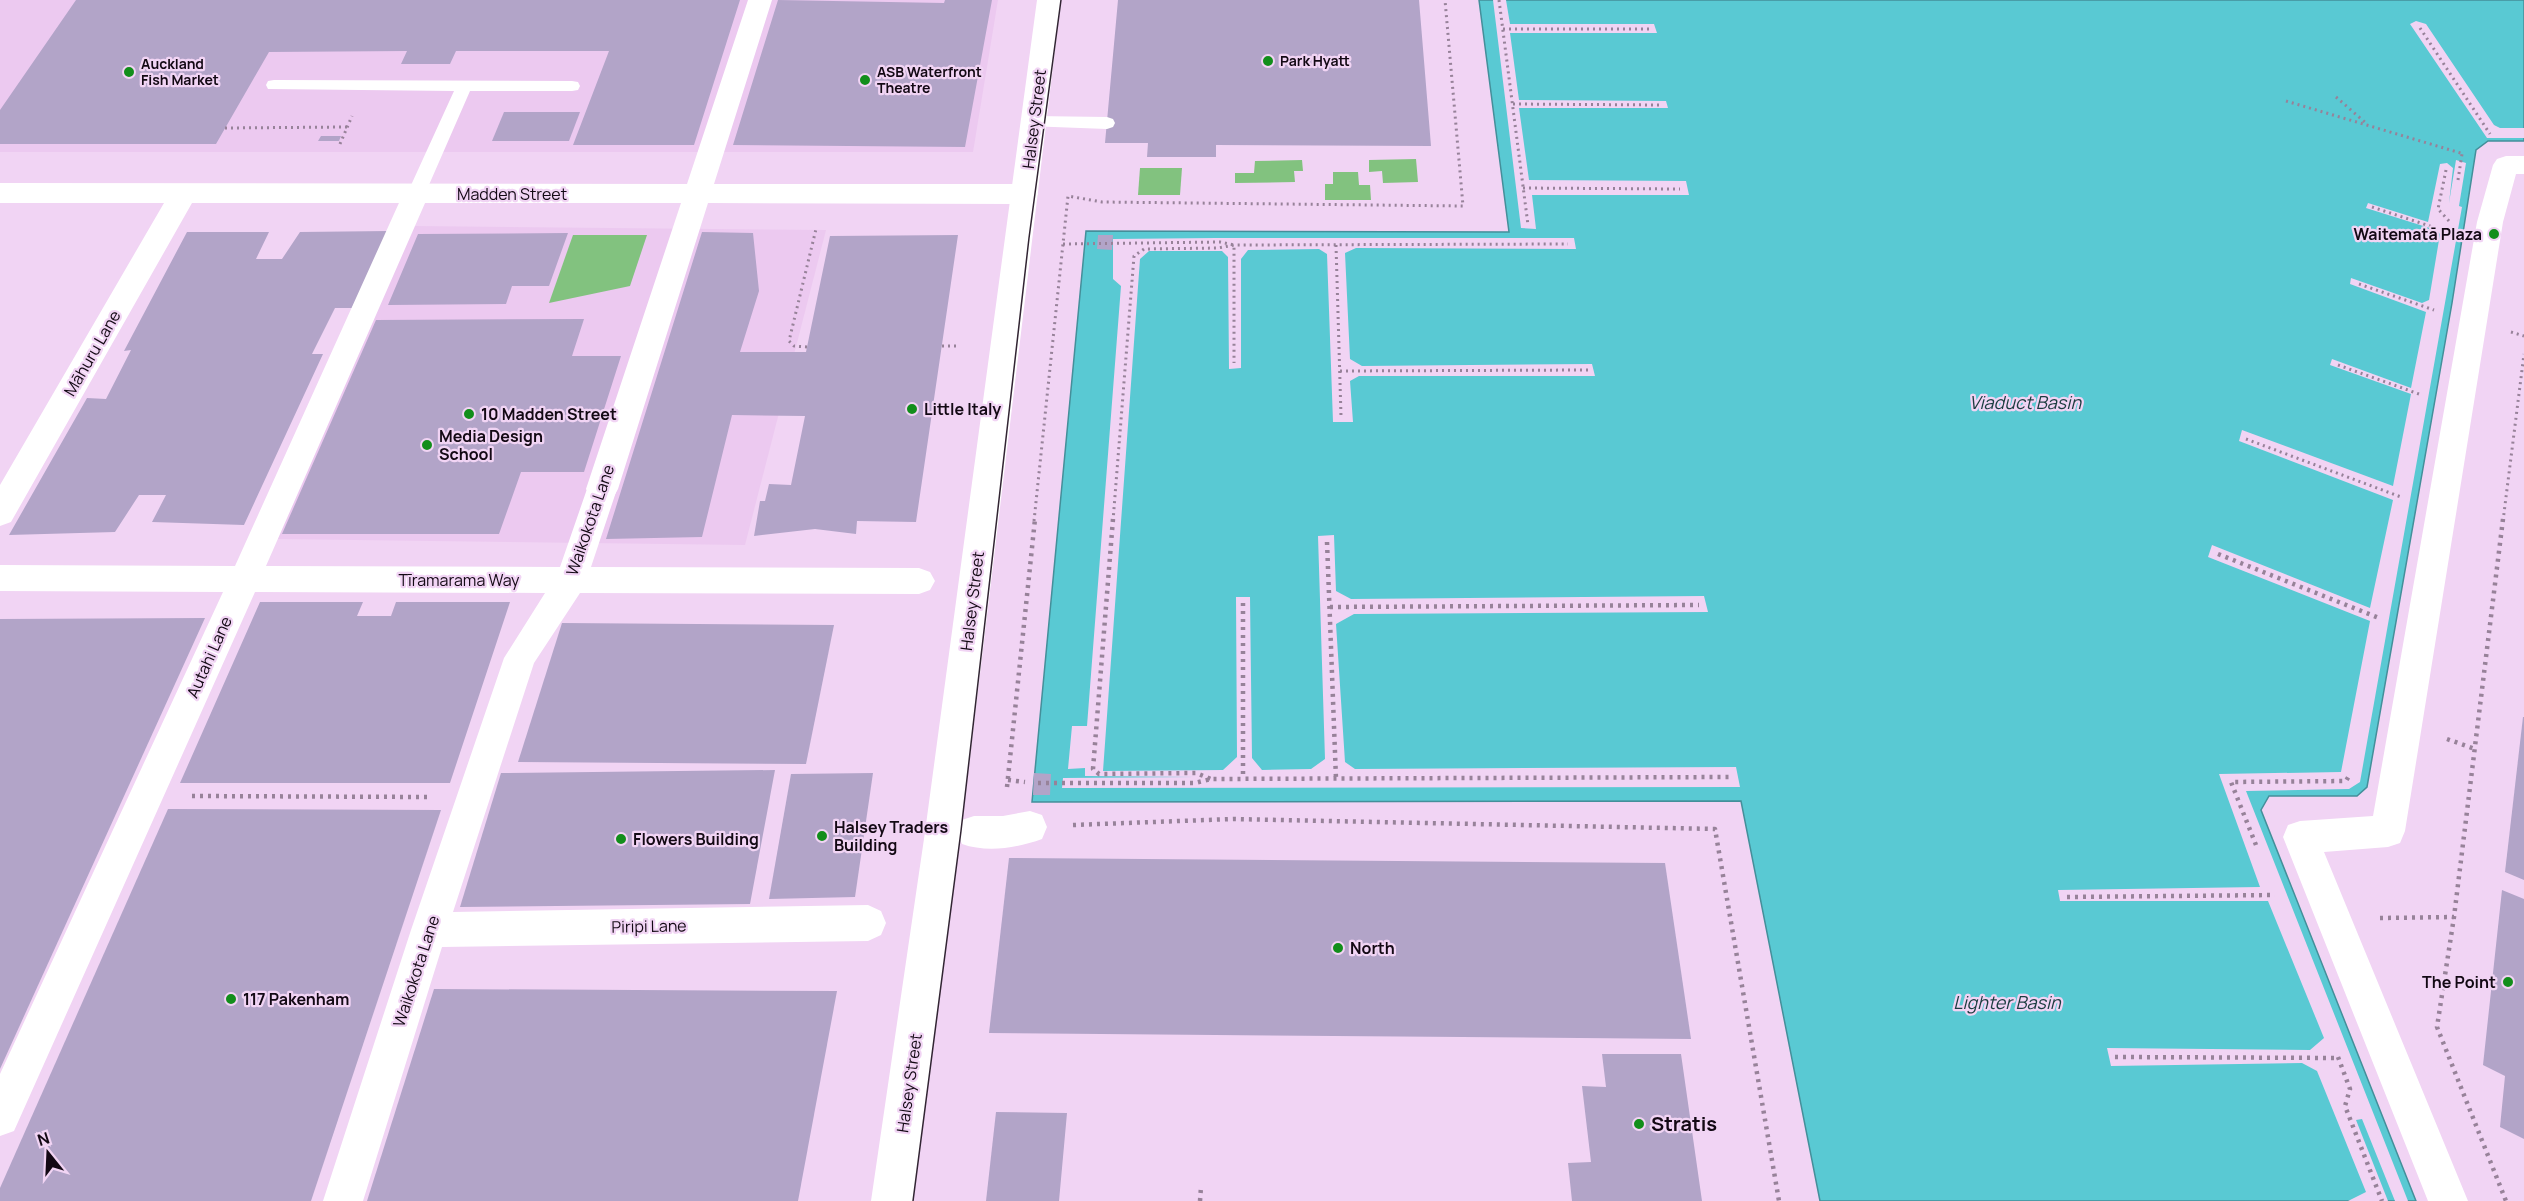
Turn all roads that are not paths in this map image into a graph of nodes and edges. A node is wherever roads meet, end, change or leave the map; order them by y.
1 (760, 0) edge
2 (1049, 0) edge
3 (274, 85) dead end
4 (464, 86) junction
5 (572, 87) dead end
6 (1033, 122) junction
7 (1107, 123) dead end
8 (2524, 165) edge
9 (699, 193) junction
10 (0, 194) edge
11 (183, 194) junction
12 (416, 194) junction
13 (1024, 194) junction
14 (602, 489) joint
15 (0, 513) edge
16 (0, 578) edge
17 (245, 579) junction
18 (571, 580) junction
19 (919, 581) dead end
20 (868, 923) dead end
21 (429, 930) junction
22 (0, 1117) edge
23 (343, 1201) edge
24 (892, 1201) edge
25 (2448, 1201) edge

1 - 9 street, Waikokota Lane
2 - 6 street, Halsey Street
3 - 4 lane
4 - 5 lane
4 - 12 lane
6 - 7 lane
6 - 13 street, Halsey Street
8 - 25 street
9 - 12 street, Madden Street
9 - 13 street, Madden Street
9 - 14 street, Waikokota Lane
10 - 11 street, Madden Street
11 - 12 street, Madden Street
11 - 15 street, Māhuru Lane
12 - 17 street, Autahi Lane
13 - 24 street, Halsey Street
14 - 18 street, Waikokota Lane
16 - 17 street, Tīramarama Way
17 - 18 street, Tīramarama Way
17 - 22 street, Autahi Lane
18 - 19 street, Tīramarama Way
18 - 21 street, Waikokota Lane
20 - 21 street, Piripi Lane
21 - 23 street, Waikokota Lane

